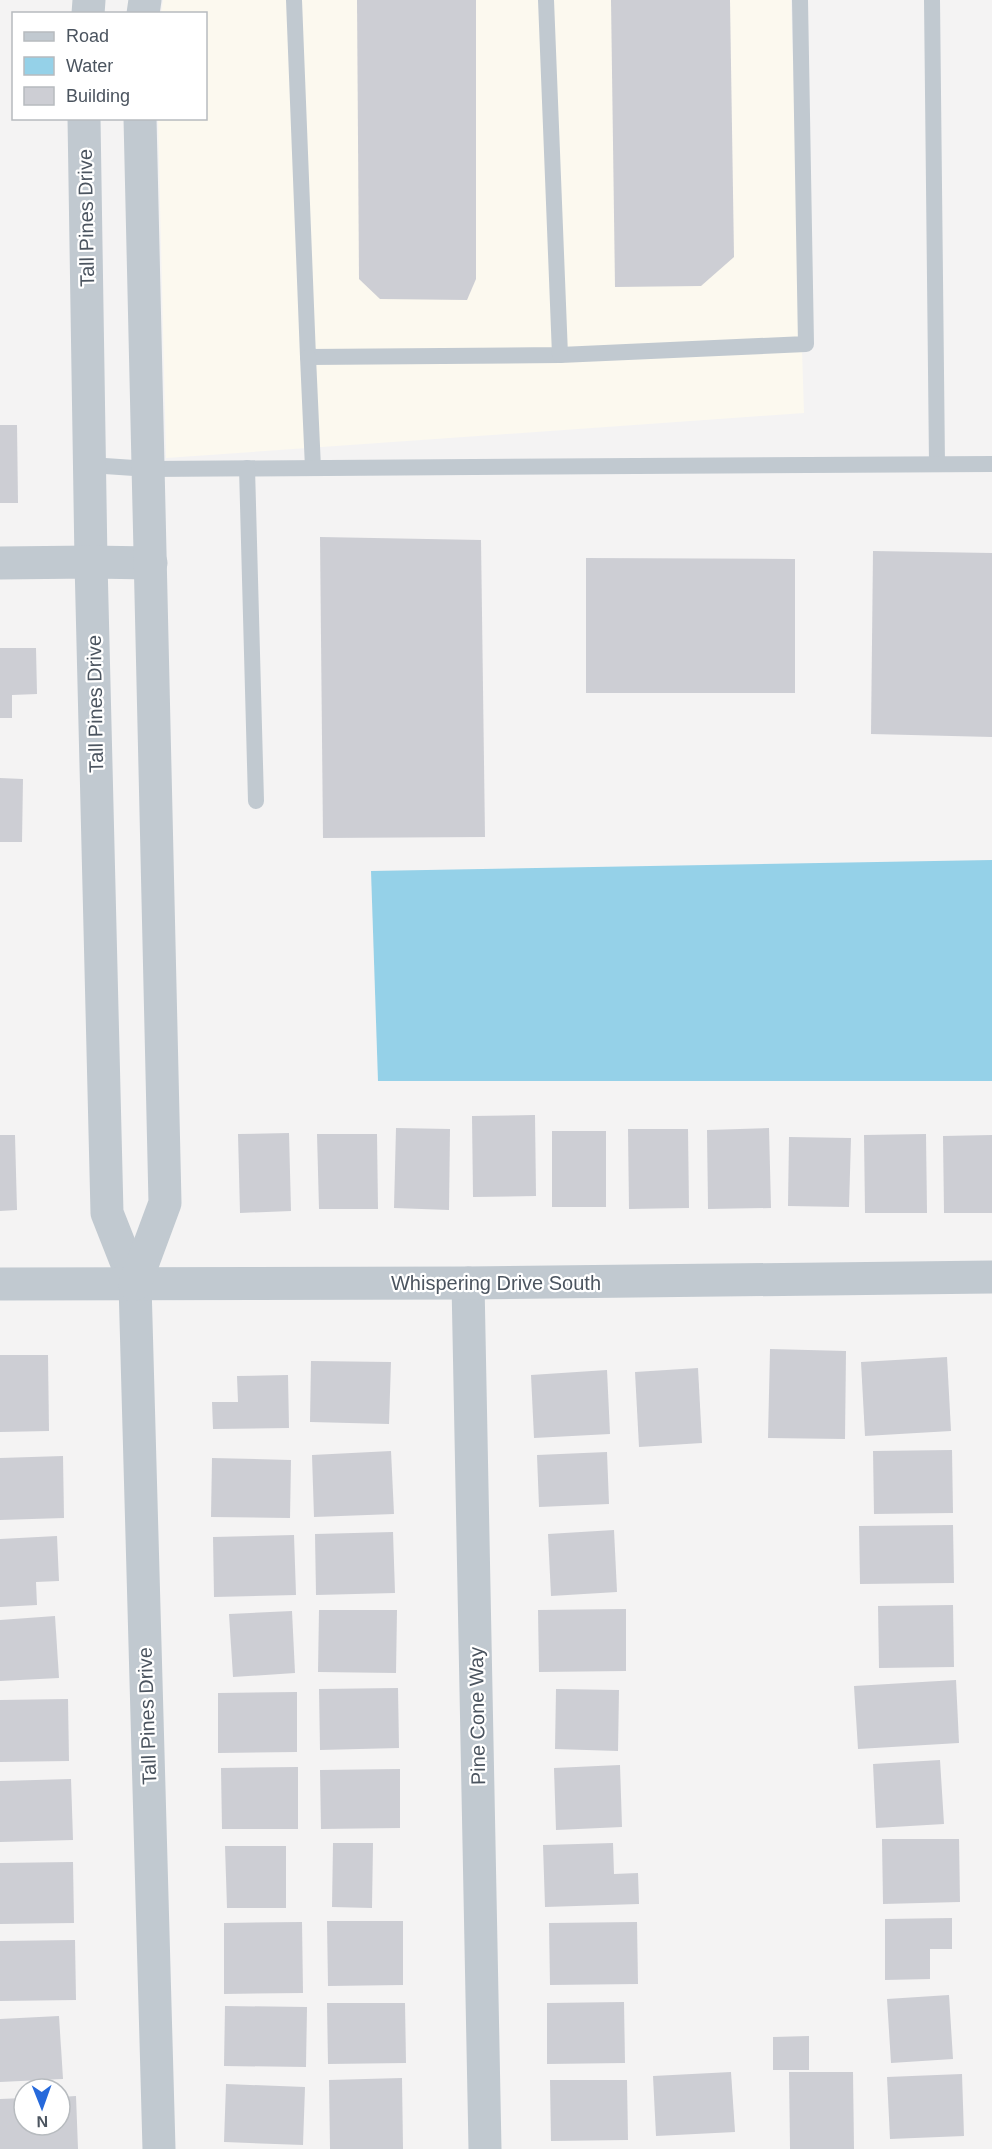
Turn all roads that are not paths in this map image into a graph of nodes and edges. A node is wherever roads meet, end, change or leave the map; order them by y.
1 (294, 0) edge
2 (546, 0) edge
3 (800, 0) edge
4 (932, 0) edge
5 (84, 120) edge
6 (140, 120) edge
7 (560, 355) junction
8 (308, 357) junction
9 (937, 464) junction
10 (992, 464) edge
11 (90, 465) junction
12 (247, 468) junction
13 (313, 468) junction
14 (149, 469) junction
15 (91, 562) junction
16 (0, 563) edge
17 (152, 564) junction
18 (256, 801) dead end
19 (992, 1277) edge
20 (0, 1284) edge
21 (135, 1284) junction
22 (468, 1284) junction
23 (159, 2149) edge
24 (485, 2149) edge

1 - 8 lane
2 - 7 lane
3 - 7 lane
4 - 9 lane
5 - 11 street, Tall Pines Drive
6 - 14 street, Tall Pines Drive
7 - 8 lane
8 - 13 lane
9 - 10 lane
9 - 13 lane
11 - 14 lane
11 - 15 street, Tall Pines Drive
12 - 13 lane
12 - 14 lane
12 - 18 lane
14 - 17 street, Tall Pines Drive
15 - 16 street
15 - 17 street
15 - 21 street, Tall Pines Drive
17 - 21 street, Tall Pines Drive
19 - 22 street, Whispering Drive South
20 - 21 street, Whispering Drive South
21 - 22 street, Whispering Drive South
21 - 23 street, Tall Pines Drive
22 - 24 street, Pine Cone Way

